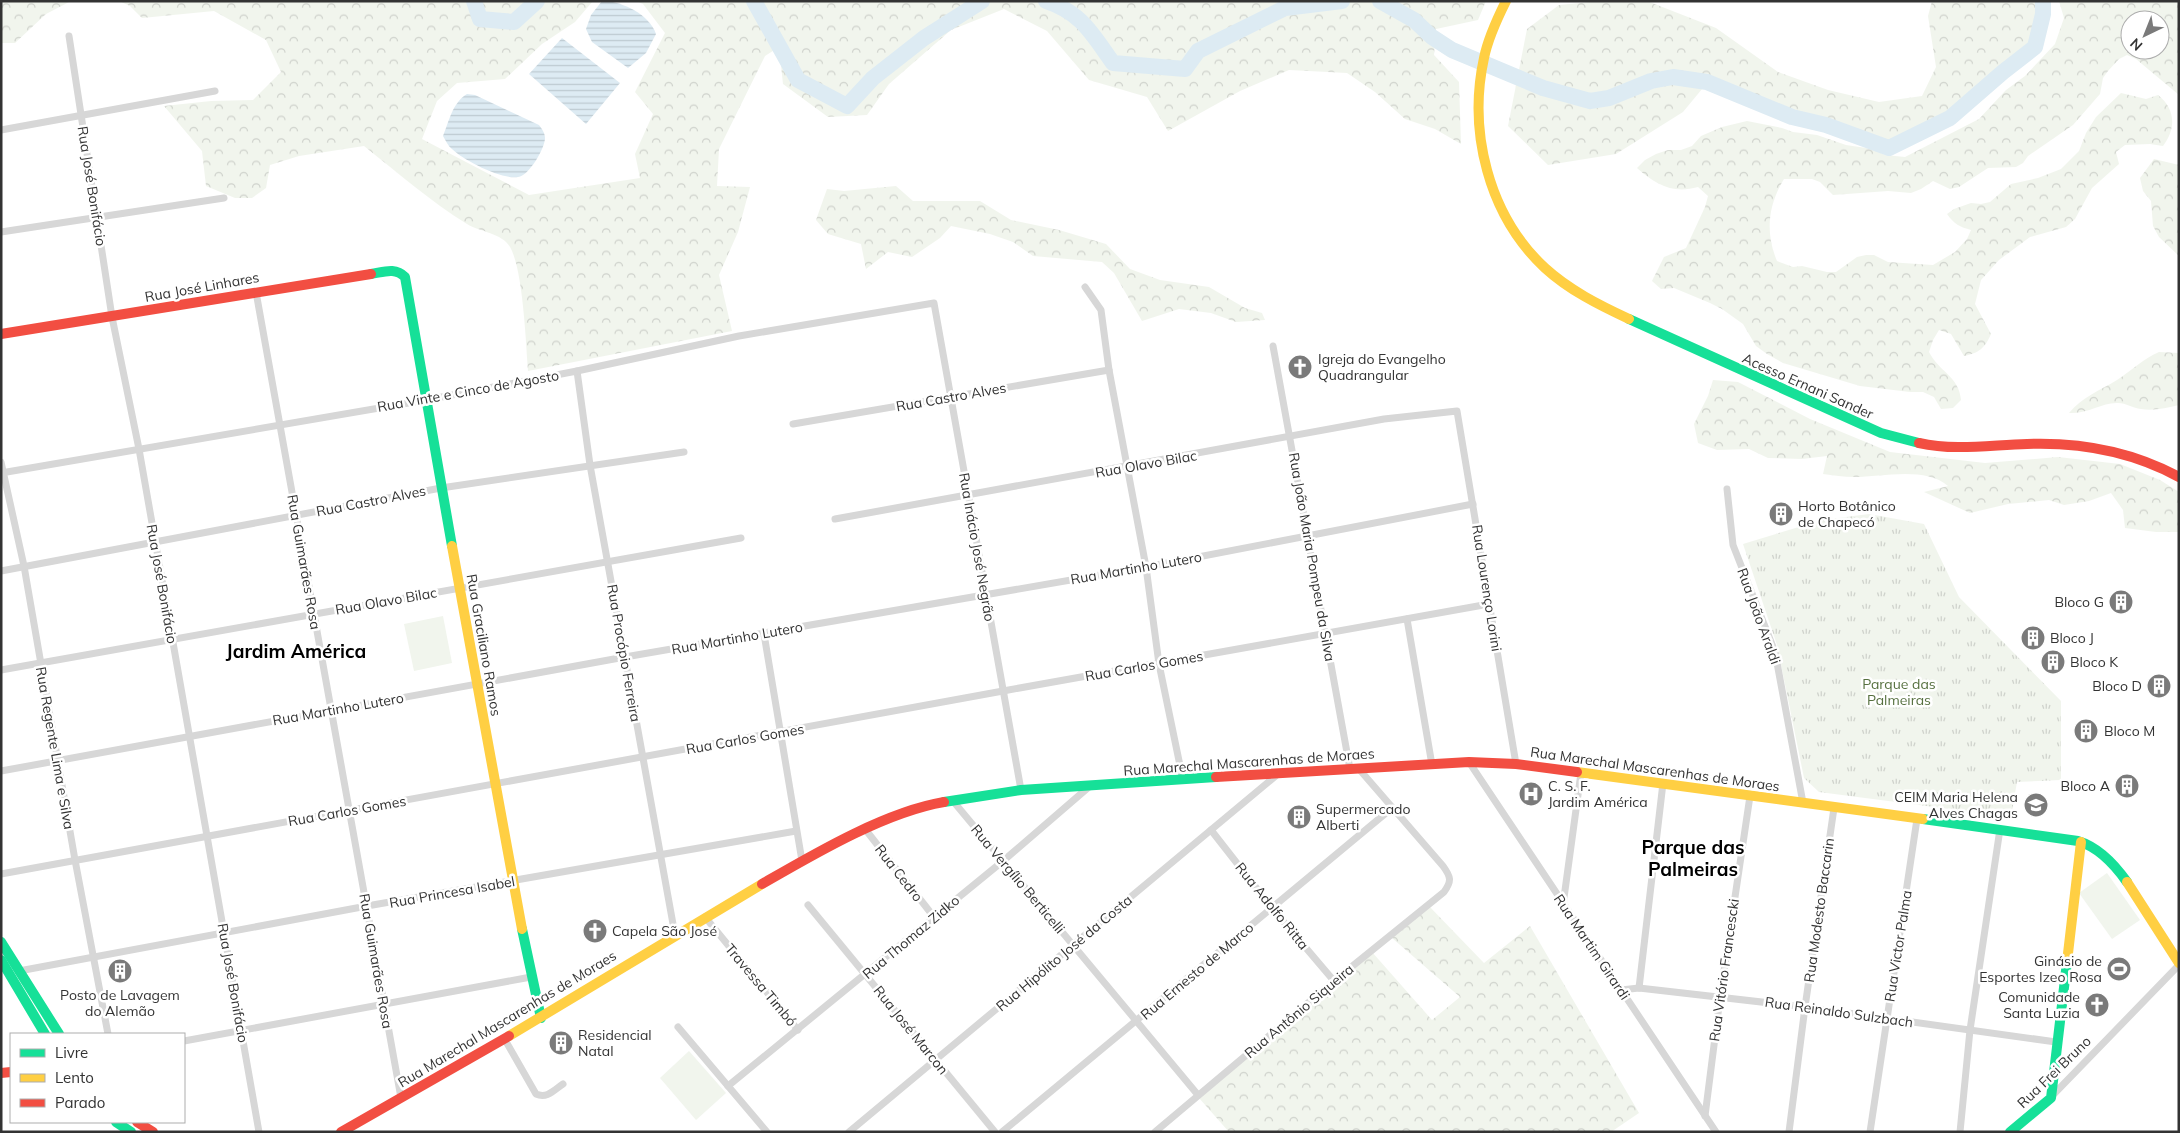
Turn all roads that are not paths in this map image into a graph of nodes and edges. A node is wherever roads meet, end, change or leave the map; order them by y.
1 (1506, 1) edge
2 (69, 36) dead end
3 (215, 91) dead end
4 (80, 116) junction
5 (1, 130) edge
6 (224, 198) dead end
7 (98, 216) junction
8 (1, 232) edge
9 (405, 277) joint
10 (1085, 287) dead end
11 (256, 292) junction
12 (934, 303) joint
13 (112, 317) junction
14 (1, 334) edge
15 (1273, 346) dead end
16 (1109, 370) junction
17 (577, 371) junction
18 (950, 397) junction
19 (426, 400) junction
20 (1457, 411) joint
21 (793, 424) dead end
22 (279, 425) junction
23 (1290, 437) junction
24 (139, 449) junction
25 (684, 452) dead end
26 (1, 462) edge
27 (590, 465) junction
28 (1127, 468) junction
29 (2, 473) edge
30 (2179, 477) edge
31 (441, 488) junction
32 (1727, 489) dead end
33 (968, 495) junction
34 (1473, 504) junction
35 (296, 516) junction
36 (835, 519) dead end
37 (1307, 536) junction
38 (741, 538) dead end
39 (155, 542) junction
40 (608, 562) junction
41 (24, 566) junction
42 (1146, 567) junction
43 (1, 571) edge
44 (459, 588) junction
45 (985, 594) junction
46 (1489, 604) junction
47 (314, 614) junction
48 (1408, 619) junction
49 (1326, 633) junction
50 (764, 634) junction
51 (172, 639) junction
52 (625, 657) junction
53 (40, 664) junction
54 (1160, 664) junction
55 (1, 670) edge
56 (477, 684) junction
57 (1003, 691) junction
58 (331, 710) junction
59 (781, 732) junction
60 (189, 736) junction
61 (643, 758) junction
62 (58, 762) junction
63 (1469, 762) junction
64 (1516, 764) junction
65 (1432, 765) junction
66 (1354, 769) junction
67 (1, 771) edge
68 (1581, 773) junction
69 (1278, 774) junction
70 (1183, 780) junction
71 (1663, 783) junction
72 (495, 784) junction
73 (1091, 785) junction
74 (1021, 790) junction
75 (1750, 796) junction
76 (953, 801) junction
77 (1803, 803) junction
78 (1392, 808) junction
79 (1834, 808) junction
80 (349, 811) junction
81 (1917, 819) junction
82 (865, 829) junction
83 (2000, 829) junction
84 (1211, 830) junction
85 (796, 831) junction
86 (207, 836) junction
87 (2081, 842) junction
88 (661, 855) junction
89 (75, 860) junction
90 (802, 861) junction
91 (1003, 861) junction
92 (1, 874) edge
93 (513, 882) junction
94 (808, 905) dead end
95 (1563, 905) junction
96 (366, 906) junction
97 (1272, 908) junction
98 (705, 917) junction
99 (934, 917) junction
100 (224, 933) junction
101 (675, 934) junction
102 (1, 942) edge
103 (1073, 945) junction
104 (94, 957) junction
105 (2179, 964) edge
106 (3, 966) edge
107 (19, 970) junction
108 (866, 974) junction
109 (531, 977) junction
110 (1334, 981) junction
111 (1639, 988) junction
112 (1621, 990) junction
113 (1720, 998) junction
114 (384, 1004) junction
115 (1804, 1006) junction
116 (541, 1018) junction
117 (1887, 1019) junction
118 (1137, 1021) junction
119 (678, 1027) dead end
120 (241, 1030) junction
121 (798, 1030) junction
122 (1970, 1030) junction
123 (44, 1033) edge
124 (58, 1033) edge
125 (108, 1033) edge
126 (504, 1038) junction
127 (185, 1041) edge
128 (2056, 1042) junction
129 (935, 1059) junction
130 (562, 1084) dead end
131 (728, 1086) junction
132 (1198, 1095) junction
133 (401, 1098) junction
134 (2051, 1098) junction
135 (1705, 1116) junction
136 (118, 1123) edge
137 (139, 1123) edge
138 (131, 1132) edge
139 (153, 1132) edge
140 (259, 1132) edge
141 (342, 1132) edge
142 (767, 1132) edge
143 (849, 1132) edge
144 (995, 1132) edge
145 (1002, 1132) edge
146 (1155, 1132) edge
147 (1716, 1132) edge
148 (1789, 1132) edge
149 (1870, 1132) edge
150 (1960, 1132) edge
151 (2010, 1132) edge

1 - 30 main road, Acesso Ernani Sander
2 - 4 street, Rua José Bonifácio
3 - 4 street
4 - 5 street
4 - 7 street, Rua José Bonifácio
6 - 7 street
7 - 8 street
7 - 13 street, Rua José Bonifácio
9 - 11 main road, Rua José Linhares
9 - 19 main road, Rua Graciliano Ramos
10 - 16 street
11 - 13 main road, Rua José Linhares
11 - 22 street, Rua Guimarães Rosa
12 - 17 street, Rua Vinte e Cinco de Agosto
12 - 18 street, Rua Inácio José Negrão
13 - 14 main road, Rua José Linhares
13 - 24 street, Rua José Bonifácio
15 - 23 street, Rua João Maria Pompeu da Silva
16 - 18 street, Rua Castro Alves
16 - 28 street
17 - 19 street, Rua Vinte e Cinco de Agosto
17 - 27 street, Rua Procópio Ferreira
18 - 21 street, Rua Castro Alves
18 - 33 street, Rua Inácio José Negrão
19 - 22 street, Rua Vinte e Cinco de Agosto
19 - 31 main road, Rua Graciliano Ramos
20 - 23 street, Rua Olavo Bilac
20 - 34 street, Rua Lourenço Lorini
22 - 24 street, Rua Vinte e Cinco de Agosto
22 - 35 street, Rua Guimarães Rosa
23 - 28 street, Rua Olavo Bilac
23 - 37 street, Rua João Maria Pompeu da Silva
24 - 29 street, Rua Vinte e Cinco de Agosto
24 - 39 street, Rua José Bonifácio
25 - 27 street, Rua Castro Alves
26 - 29 street, Rua Regente Lima e Silva
27 - 31 street, Rua Castro Alves
27 - 40 street, Rua Procópio Ferreira
28 - 33 street, Rua Olavo Bilac
28 - 42 street
29 - 41 street, Rua Regente Lima e Silva
31 - 35 street, Rua Castro Alves
31 - 44 main road, Rua Graciliano Ramos
32 - 77 street, Rua João Araldi
33 - 36 street, Rua Olavo Bilac
33 - 45 street, Rua Inácio José Negrão
34 - 37 street, Rua Martinho Lutero
34 - 46 street, Rua Lourenço Lorini
35 - 39 street, Rua Castro Alves
35 - 47 street, Rua Guimarães Rosa
37 - 42 street, Rua Martinho Lutero
37 - 49 street, Rua João Maria Pompeu da Silva
38 - 40 street, Rua Olavo Bilac
39 - 41 street, Rua Castro Alves
39 - 51 street, Rua José Bonifácio
40 - 44 street, Rua Olavo Bilac
40 - 52 street, Rua Procópio Ferreira
41 - 43 street, Rua Castro Alves
41 - 53 street, Rua Regente Lima e Silva
42 - 45 street, Rua Martinho Lutero
42 - 54 street
44 - 47 street, Rua Olavo Bilac
44 - 56 main road, Rua Graciliano Ramos
45 - 50 street, Rua Martinho Lutero
45 - 57 street, Rua Inácio José Negrão
46 - 48 street, Rua Carlos Gomes
46 - 64 street, Rua Lourenço Lorini
47 - 51 street, Rua Olavo Bilac
47 - 58 street, Rua Guimarães Rosa
48 - 49 street, Rua Carlos Gomes
48 - 65 street
49 - 54 street, Rua Carlos Gomes
49 - 66 street, Rua João Maria Pompeu da Silva
50 - 52 street, Rua Martinho Lutero
50 - 59 street
51 - 53 street, Rua Olavo Bilac
51 - 60 street, Rua José Bonifácio
52 - 56 street, Rua Martinho Lutero
52 - 61 street, Rua Procópio Ferreira
53 - 55 street, Rua Olavo Bilac
53 - 62 street, Rua Regente Lima e Silva
54 - 57 street, Rua Carlos Gomes
54 - 70 street
56 - 58 street, Rua Martinho Lutero
56 - 72 main road, Rua Graciliano Ramos
57 - 59 street, Rua Carlos Gomes
57 - 74 street, Rua Inácio José Negrão
58 - 60 street, Rua Martinho Lutero
58 - 80 street, Rua Guimarães Rosa
59 - 61 street, Rua Carlos Gomes
59 - 85 street
60 - 62 street, Rua Martinho Lutero
60 - 86 street, Rua José Bonifácio
61 - 72 street, Rua Carlos Gomes
61 - 88 street, Rua Procópio Ferreira
62 - 67 street, Rua Martinho Lutero
62 - 89 street, Rua Regente Lima e Silva
63 - 64 main road, Rua Marechal Mascarenhas de Moraes
63 - 65 main road, Rua Marechal Mascarenhas de Moraes
63 - 95 street, Rua Martim Girardi
64 - 68 main road, Rua Marechal Mascarenhas de Moraes
65 - 66 main road, Rua Marechal Mascarenhas de Moraes
66 - 69 main road, Rua Marechal Mascarenhas de Moraes
66 - 78 street
68 - 71 main road, Rua Marechal Mascarenhas de Moraes
68 - 95 street
69 - 70 main road, Rua Marechal Mascarenhas de Moraes
69 - 84 street, Rua Hipólito José da Costa
70 - 73 main road, Rua Marechal Mascarenhas de Moraes
71 - 75 main road, Rua Marechal Mascarenhas de Moraes
71 - 111 street
72 - 80 street, Rua Carlos Gomes
72 - 93 main road, Rua Graciliano Ramos
73 - 74 main road, Rua Marechal Mascarenhas de Moraes
73 - 91 street, Rua Thomaz Zidko
74 - 76 main road, Rua Marechal Mascarenhas de Moraes
75 - 77 main road, Rua Marechal Mascarenhas de Moraes
75 - 113 street, Rua Vitório Francescki
76 - 82 main road, Rua Marechal Mascarenhas de Moraes
76 - 91 street, Rua Vergílio Berticelli
77 - 79 main road, Rua Marechal Mascarenhas de Moraes
78 - 97 street, Rua Ernesto de Marco
78 - 110 street, Rua Antônio Siqueira
79 - 81 main road, Rua Marechal Mascarenhas de Moraes
79 - 115 street, Rua Modesto Baccarin
80 - 86 street, Rua Carlos Gomes
80 - 96 street, Rua Guimarães Rosa
81 - 83 main road, Rua Marechal Mascarenhas de Moraes
81 - 117 street, Rua Victor Palma
82 - 90 main road, Rua Marechal Mascarenhas de Moraes
82 - 99 street, Rua Cedro
83 - 87 main road, Rua Marechal Mascarenhas de Moraes
83 - 122 street
84 - 97 street, Rua Adolfo Ritta
84 - 103 street, Rua Hipólito José da Costa
85 - 88 street, Rua Princesa Isabel
85 - 90 street
86 - 89 street, Rua Carlos Gomes
86 - 100 street, Rua José Bonifácio
87 - 105 main road, Rua Marechal Mascarenhas de Moraes
87 - 128 main road
88 - 93 street, Rua Princesa Isabel
88 - 101 street, Rua Procópio Ferreira
89 - 92 street, Rua Carlos Gomes
89 - 104 street, Rua Regente Lima e Silva
90 - 98 main road, Rua Marechal Mascarenhas de Moraes
91 - 99 street, Rua Thomaz Zidko
91 - 103 street, Rua Vergílio Berticelli
93 - 96 street, Rua Princesa Isabel
93 - 109 main road, Rua Graciliano Ramos
94 - 108 street, Rua José Marcon
95 - 112 street, Rua Martim Girardi
96 - 100 street, Rua Princesa Isabel
96 - 114 street, Rua Guimarães Rosa
97 - 110 street, Rua Adolfo Ritta
97 - 118 street, Rua Ernesto de Marco
98 - 101 main road, Rua Marechal Mascarenhas de Moraes
98 - 121 street, Travessa Timbó
99 - 108 street, Rua Thomaz Zidko
100 - 104 street, Rua Princesa Isabel
100 - 120 street, Rua José Bonifácio
101 - 116 main road, Rua Marechal Mascarenhas de Moraes
102 - 107 main road
103 - 118 street, Rua Vergílio Berticelli
103 - 129 street, Rua Hipólito José da Costa
104 - 107 street, Rua Princesa Isabel
104 - 125 street, Rua Regente Lima e Silva
105 - 134 street, Rua Frei Bruno
106 - 123 main road
107 - 124 main road
108 - 121 street, Rua Thomaz Zidko
108 - 129 street, Rua José Marcon
109 - 114 street
109 - 116 main road, Rua Graciliano Ramos
110 - 132 street, Rua Antônio Siqueira
111 - 112 street, Rua Reinaldo Sulzbach
111 - 113 street, Rua Reinaldo Sulzbach
112 - 135 street, Rua Martim Girardi
113 - 115 street, Rua Reinaldo Sulzbach
113 - 135 street, Rua Vitório Francescki
114 - 120 street
114 - 133 street, Rua Guimarães Rosa
115 - 117 street, Rua Reinaldo Sulzbach
115 - 148 street, Rua Modesto Baccarin
116 - 126 main road, Rua Marechal Mascarenhas de Moraes
117 - 122 street, Rua Reinaldo Sulzbach
117 - 149 street, Rua Victor Palma
118 - 132 street, Rua Vergílio Berticelli
118 - 145 street, Rua Ernesto de Marco
119 - 131 street
120 - 127 street
120 - 140 street, Rua José Bonifácio
121 - 131 street, Rua Thomaz Zidko
122 - 128 street, Rua Reinaldo Sulzbach
122 - 150 street
126 - 130 street
126 - 133 main road, Rua Marechal Mascarenhas de Moraes
128 - 134 main road
129 - 143 street, Rua Hipólito José da Costa
129 - 144 street, Rua José Marcon
131 - 142 street
132 - 146 street, Rua Antônio Siqueira
133 - 141 main road, Rua Marechal Mascarenhas de Moraes
134 - 151 main road, Rua Frei Bruno
135 - 147 street, Rua Martim Girardi
136 - 138 main road
137 - 139 main road

